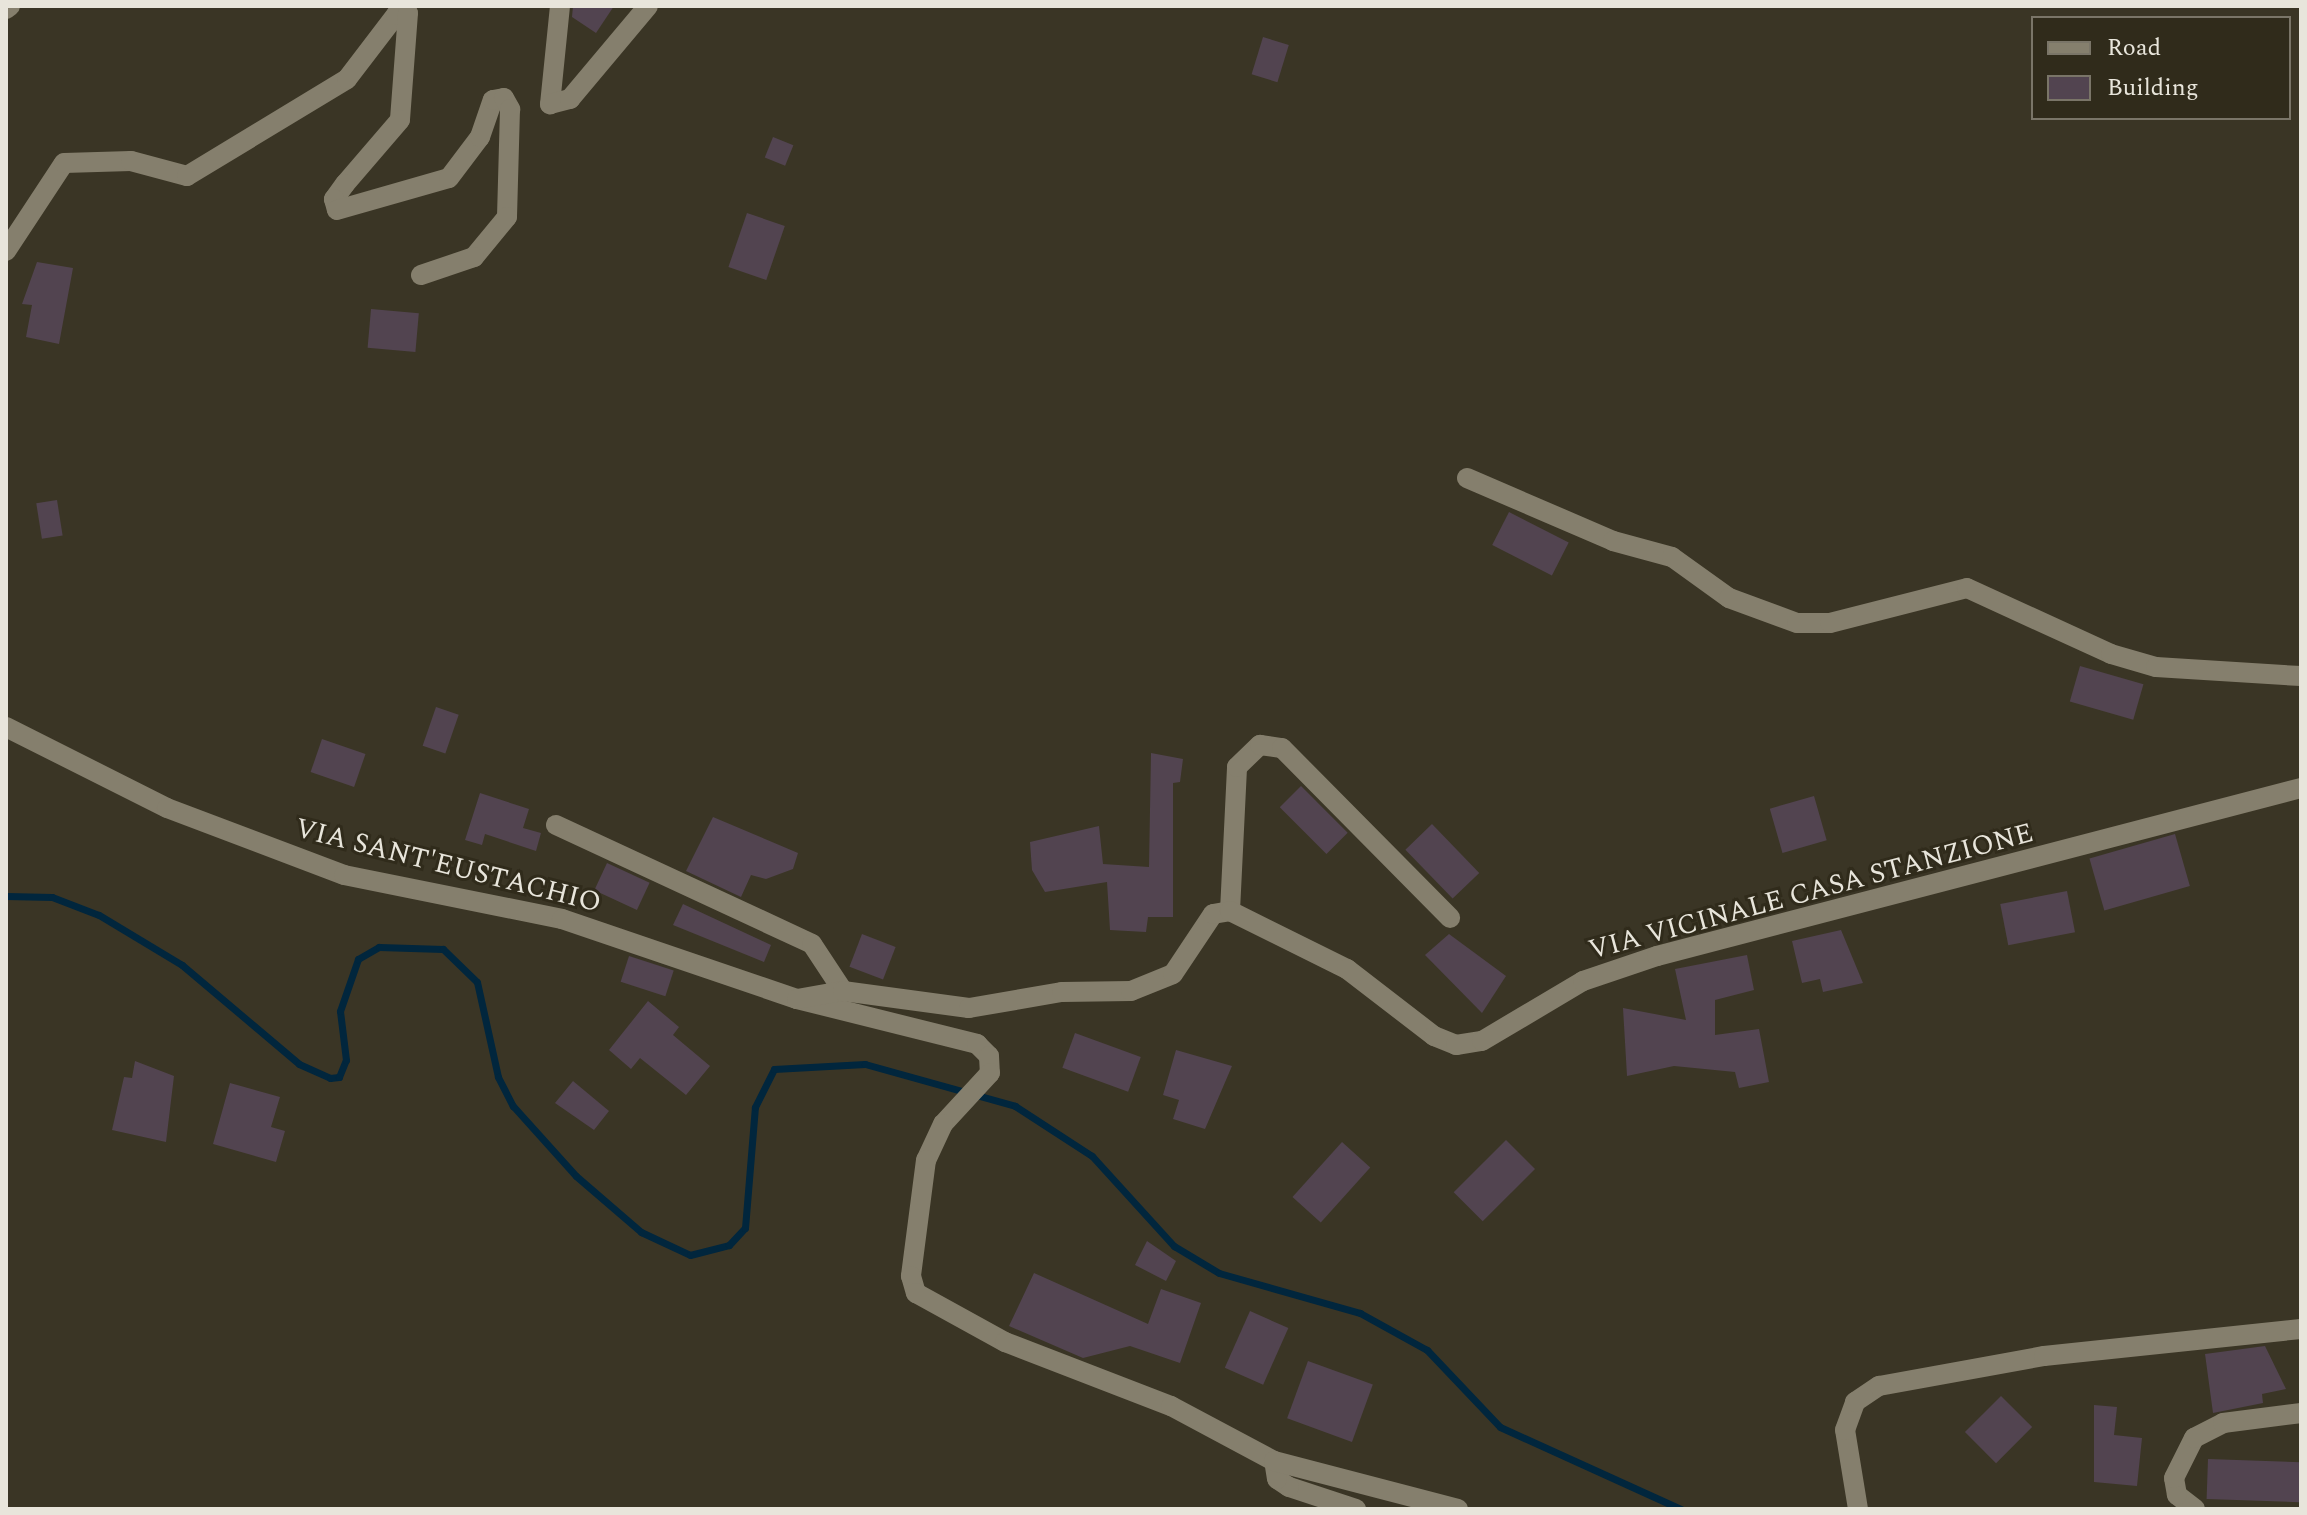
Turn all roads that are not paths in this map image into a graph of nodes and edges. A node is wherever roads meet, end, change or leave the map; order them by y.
1 (560, 6) edge
2 (648, 6) edge
3 (6, 251) edge
4 (421, 275) dead end
5 (1467, 478) dead end
6 (2301, 676) edge
7 (6, 727) edge
8 (2301, 788) edge
9 (556, 825) dead end
10 (1230, 911) junction
11 (1450, 918) dead end
12 (843, 991) junction
13 (797, 999) junction
14 (2301, 1329) edge
15 (2301, 1413) edge
16 (1274, 1461) junction
17 (1356, 1509) edge
18 (1458, 1509) edge
19 (1858, 1509) edge
20 (2195, 1509) edge

1 - 2 street
3 - 4 street
5 - 6 street
7 - 13 street, VIA SANT'EUSTACHIO
8 - 10 street, VIA VICINALE CASA STANZIONE
9 - 12 street
10 - 11 street
10 - 12 street
12 - 13 street
13 - 16 street, VIA SANT'EUSTACHIO
14 - 19 street
15 - 20 street
16 - 17 street
16 - 18 street

